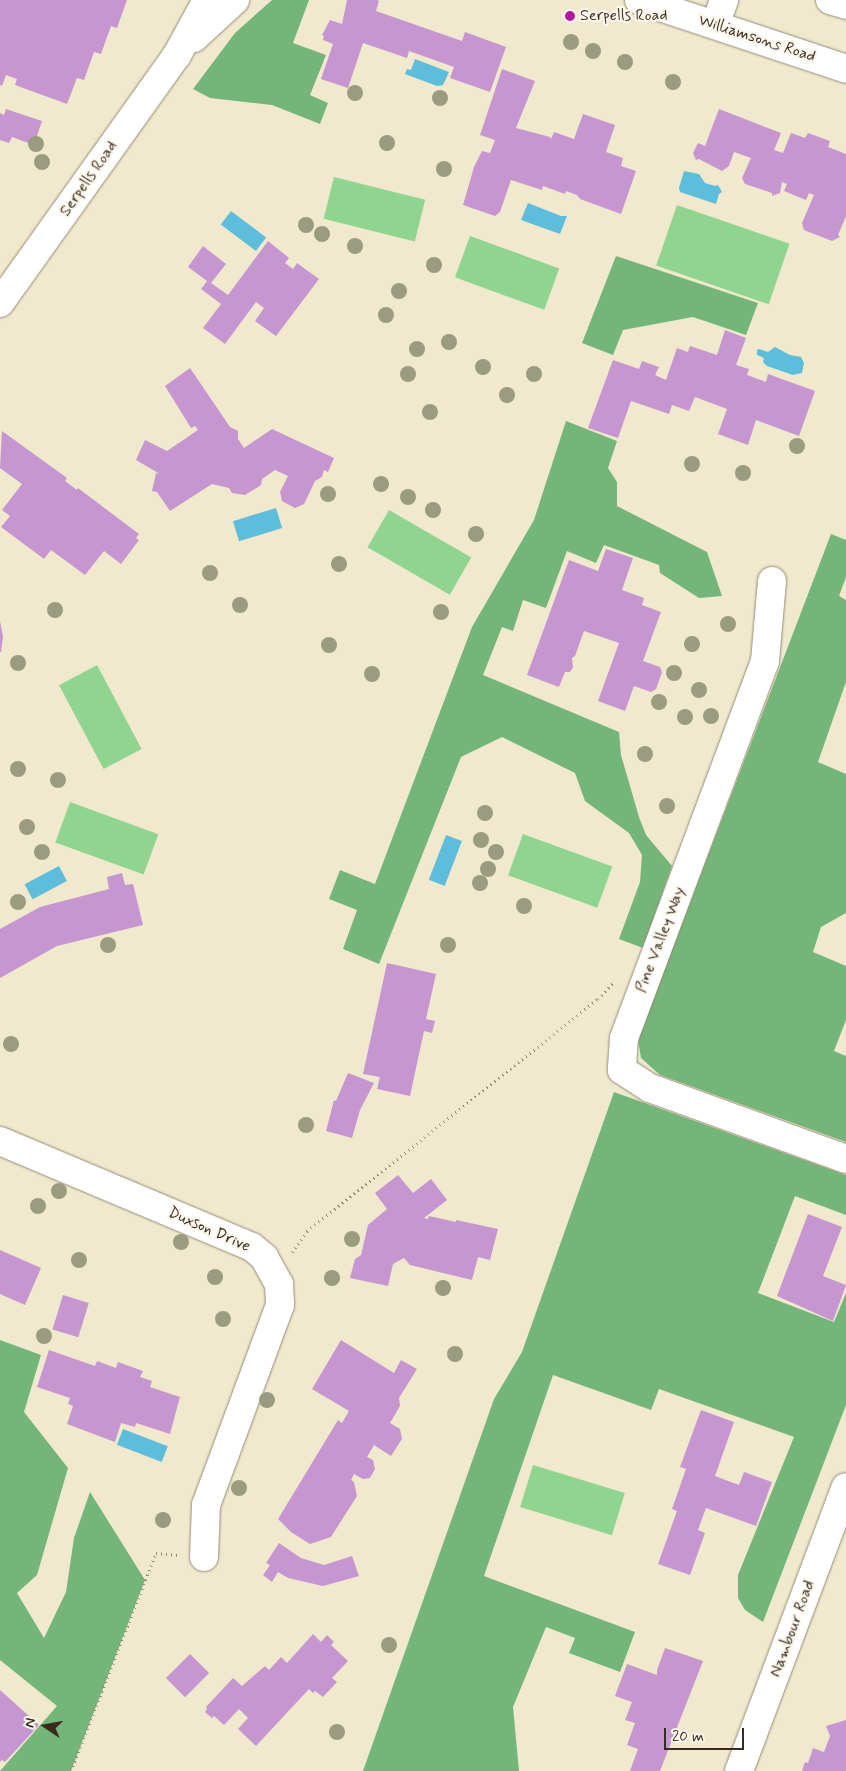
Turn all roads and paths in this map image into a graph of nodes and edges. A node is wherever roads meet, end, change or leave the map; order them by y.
1 (207, 0) edge
2 (235, 0) edge
3 (639, 0) edge
4 (830, 0) edge
5 (846, 5) edge
6 (720, 13) edge
7 (177, 55) junction
8 (846, 69) edge
9 (0, 304) edge
10 (772, 581) dead end
11 (616, 980) dead end
12 (0, 1141) edge
13 (846, 1159) edge
14 (273, 1271) junction
15 (846, 1487) edge
16 (204, 1556) joint
17 (71, 1771) edge
18 (739, 1771) edge

1 - 7 street, Serpells Road
2 - 7 street, Serpells Road
3 - 6 street, Williamsons Road
4 - 5 street
6 - 8 street, Williamsons Road
7 - 9 street, Serpells Road
10 - 13 street, Pine Valley Way
11 - 14 path
12 - 14 street, Duxson Drive
14 - 16 street, Duxson Drive
15 - 18 street, Nambour Road
16 - 17 path

